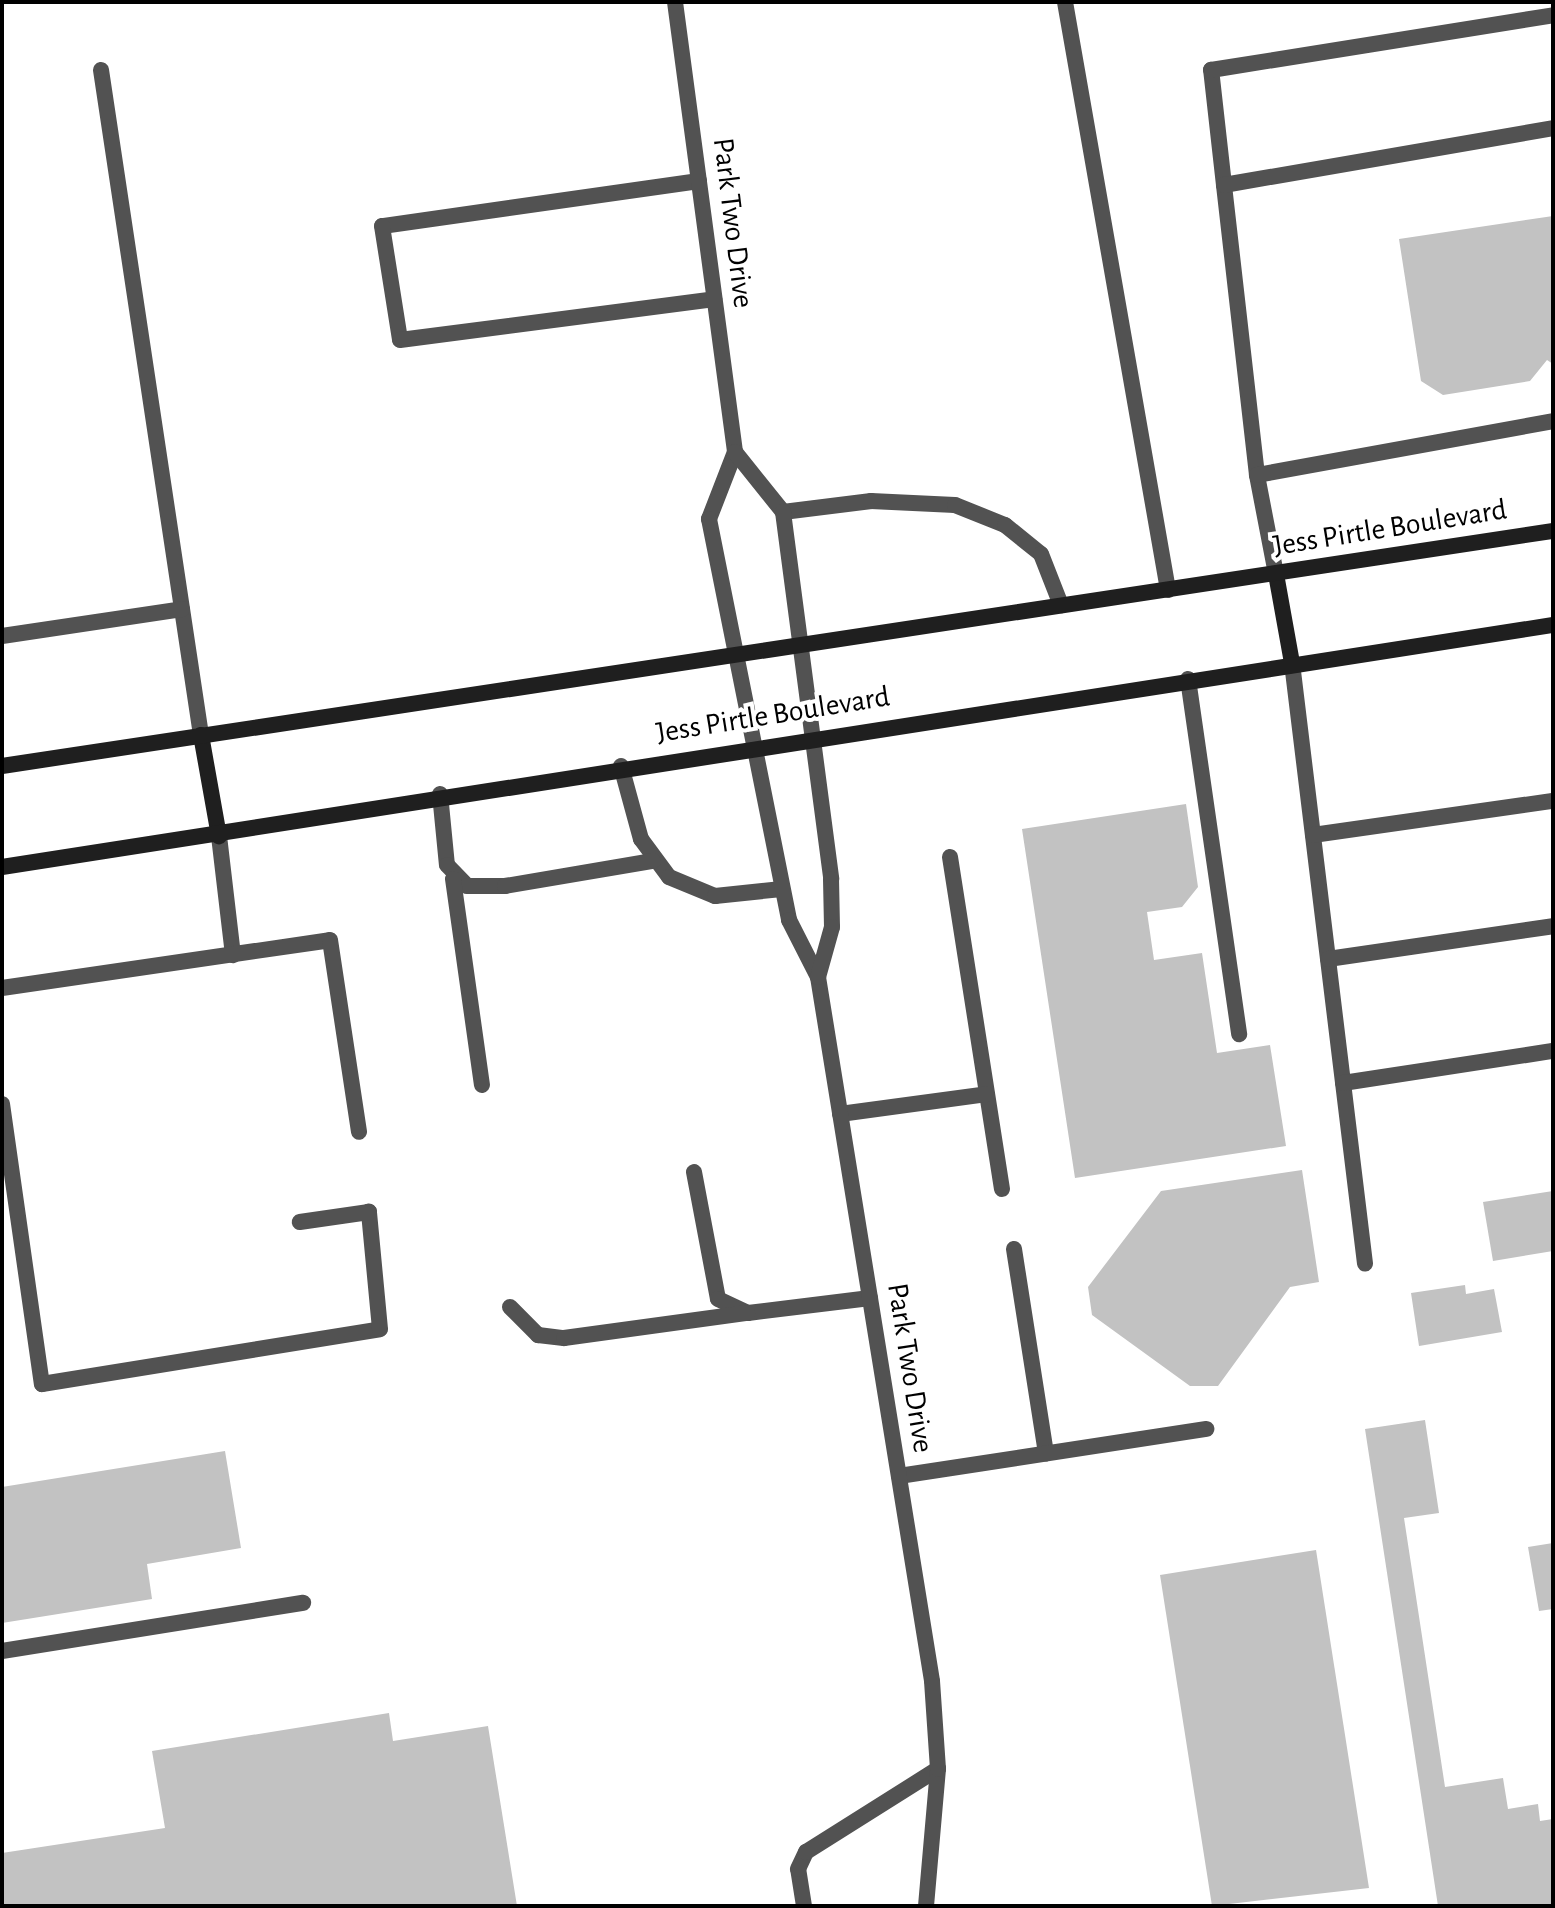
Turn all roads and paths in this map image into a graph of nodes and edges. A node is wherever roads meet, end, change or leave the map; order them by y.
1 (675, 2) edge
2 (1065, 2) edge
3 (1553, 15) edge
4 (101, 70) dead end
5 (1553, 128) edge
6 (699, 181) junction
7 (1224, 185) junction
8 (714, 299) junction
9 (1553, 421) edge
10 (735, 452) junction
11 (1257, 475) junction
12 (783, 512) junction
13 (1553, 531) edge
14 (1276, 574) junction
15 (1168, 590) junction
16 (1061, 605) junction
17 (182, 609) junction
18 (1553, 625) edge
19 (2, 636) edge
20 (799, 643) junction
21 (730, 654) junction
22 (1292, 663) junction
23 (1188, 679) junction
24 (201, 735) junction
25 (813, 737) junction
26 (751, 747) junction
27 (2, 766) edge
28 (621, 766) junction
29 (440, 794) junction
30 (1553, 801) edge
31 (1313, 835) junction
32 (219, 836) junction
33 (950, 857) dead end
34 (653, 861) junction
35 (2, 867) edge
36 (453, 879) junction
37 (782, 889) junction
38 (1553, 926) edge
39 (233, 955) junction
40 (1328, 959) junction
41 (818, 977) junction
42 (2, 988) edge
43 (1239, 1034) dead end
44 (1553, 1051) edge
45 (1343, 1083) junction
46 (482, 1085) dead end
47 (987, 1094) junction
48 (2, 1104) edge
49 (840, 1114) junction
50 (359, 1132) dead end
51 (694, 1172) dead end
52 (1002, 1189) dead end
53 (300, 1222) dead end
54 (1014, 1249) dead end
55 (1365, 1264) dead end
56 (870, 1298) junction
57 (510, 1307) dead end
58 (748, 1313) junction
59 (1206, 1429) dead end
60 (1046, 1454) junction
61 (899, 1476) junction
62 (303, 1603) dead end
63 (2, 1651) edge
64 (938, 1769) junction
65 (804, 1906) edge
66 (926, 1906) edge

1 - 6 street, Park Two Drive
2 - 15 street
3 - 7 street
4 - 17 street
5 - 7 street
6 - 8 street, Park Two Drive
6 - 8 street
7 - 11 street
8 - 10 street, Park Two Drive
9 - 11 street
10 - 12 street
10 - 21 street, Park Two Drive
11 - 14 street
12 - 16 street
12 - 20 street, Park Two Drive
13 - 14 street, Jess Pirtle Boulevard
14 - 15 street, Jess Pirtle Boulevard
14 - 22 street
15 - 16 street, Jess Pirtle Boulevard
16 - 20 street, Jess Pirtle Boulevard
17 - 19 street
17 - 24 street
18 - 22 street, Jess Pirtle Boulevard
20 - 21 street, Jess Pirtle Boulevard
20 - 25 street, Park Two Drive
21 - 24 street, Jess Pirtle Boulevard
21 - 26 street, Park Two Drive
22 - 23 street, Jess Pirtle Boulevard
22 - 31 street
23 - 25 street, Jess Pirtle Boulevard
23 - 43 street
24 - 27 street, Jess Pirtle Boulevard
24 - 32 street
25 - 26 street, Jess Pirtle Boulevard
25 - 41 street, Park Two Drive
26 - 28 street, Jess Pirtle Boulevard
26 - 37 street, Park Two Drive
28 - 29 street, Jess Pirtle Boulevard
28 - 34 street
29 - 32 street, Jess Pirtle Boulevard
29 - 36 street
30 - 31 street
31 - 40 street
32 - 35 street, Jess Pirtle Boulevard
32 - 39 street
33 - 47 street
34 - 36 street
34 - 37 street
36 - 46 street
37 - 41 street, Park Two Drive
38 - 40 street
39 - 42 street
39 - 50 street
40 - 45 street
41 - 49 street, Park Two Drive
44 - 45 street
45 - 55 street
47 - 49 street
47 - 52 street
48 - 53 street
49 - 56 street, Park Two Drive
51 - 58 street
54 - 60 street
56 - 58 street
56 - 61 street, Park Two Drive
57 - 58 street
59 - 60 street
60 - 61 street
61 - 64 street, Park Two Drive
62 - 63 street
64 - 65 street
64 - 66 street, Park Two Drive

